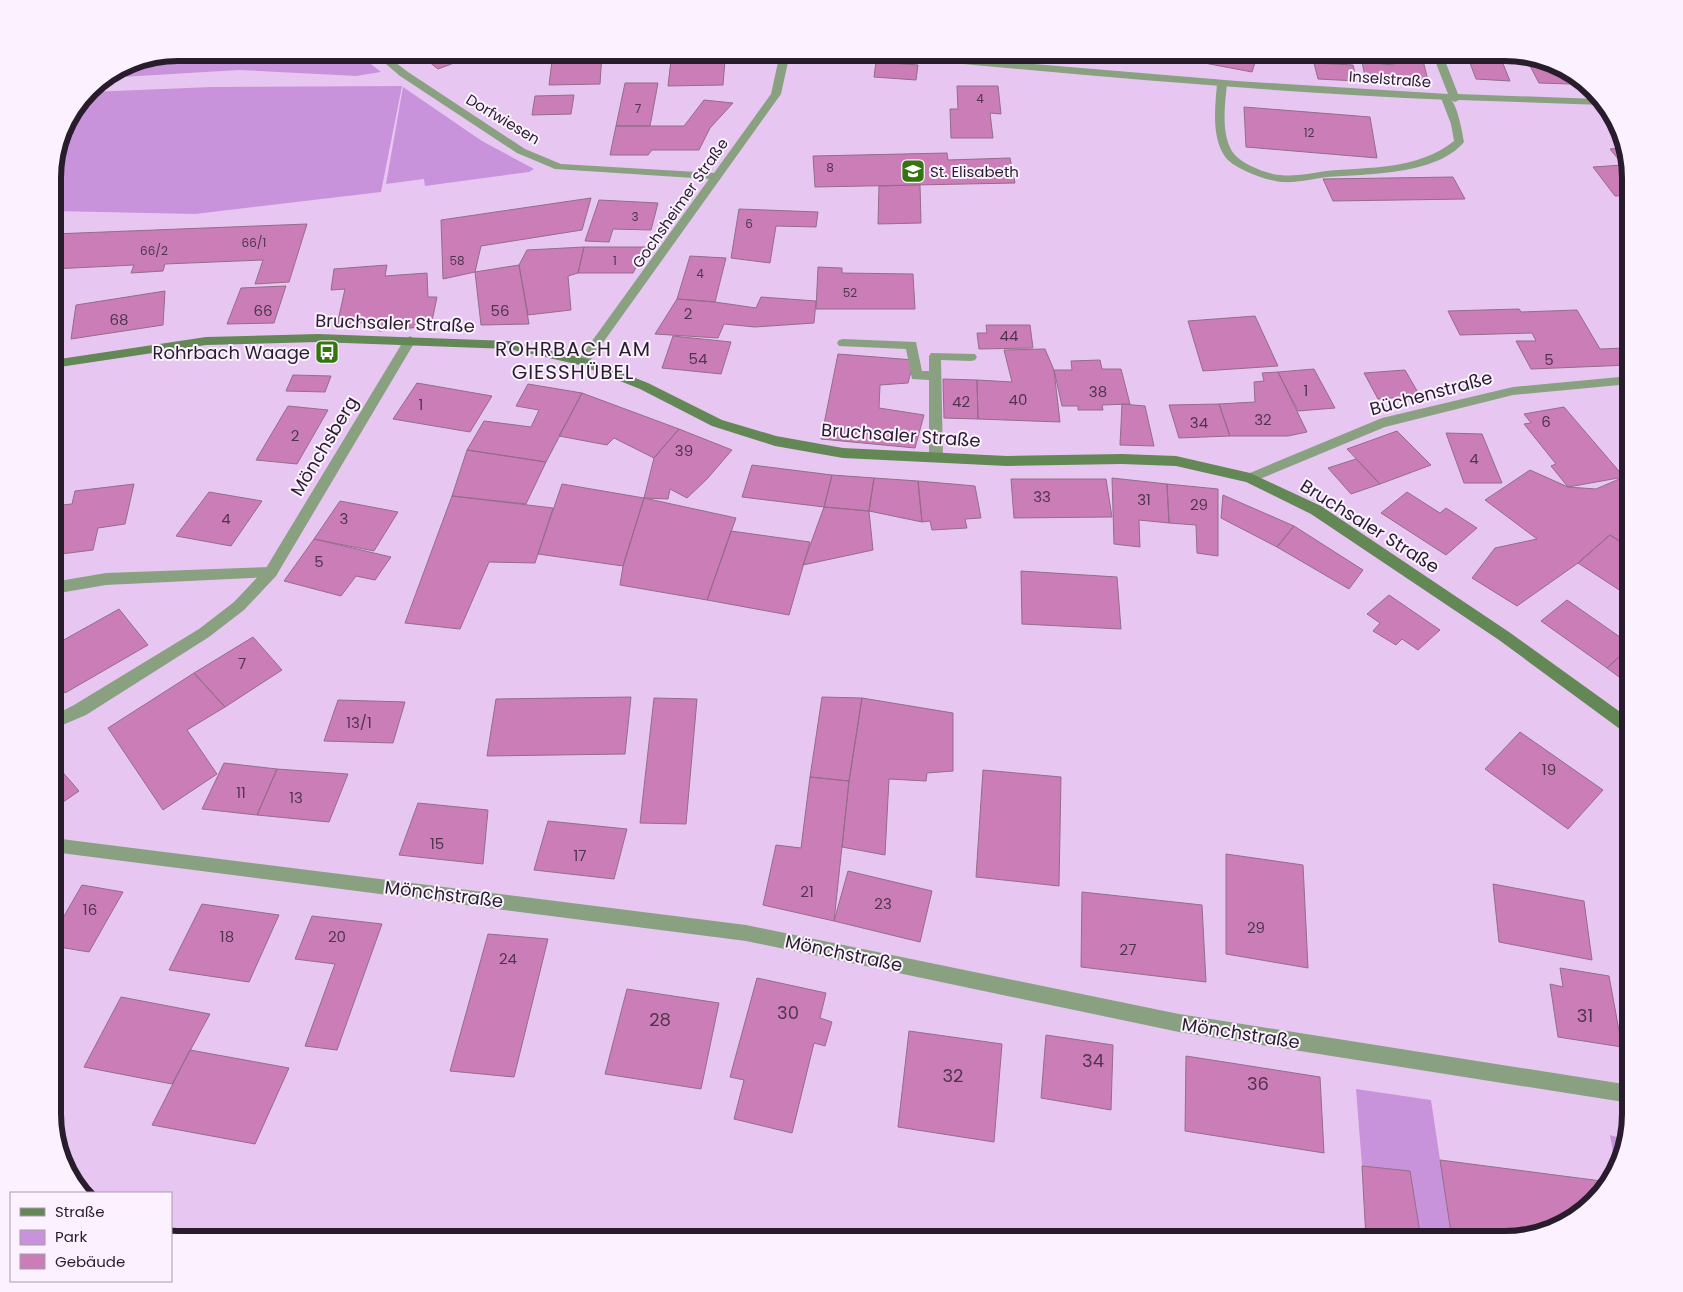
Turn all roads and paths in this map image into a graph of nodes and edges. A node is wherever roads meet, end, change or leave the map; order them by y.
1 (976, 61) edge
2 (1440, 61) edge
3 (390, 62) edge
4 (783, 62) edge
5 (1222, 84) junction
6 (1451, 98) junction
7 (1593, 102) edge
8 (717, 176) junction
9 (410, 340) junction
10 (843, 343) dead end
11 (971, 357) dead end
12 (583, 362) junction
13 (62, 363) edge
14 (935, 375) junction
15 (1622, 381) edge
16 (936, 458) junction
17 (1250, 478) junction
18 (272, 572) junction
19 (62, 586) edge
20 (62, 719) edge
21 (1622, 721) edge
22 (62, 846) edge
23 (1622, 1093) edge

1 - 5 street, Inselstraße
2 - 6 street, Inselstraße
3 - 8 street, Dorfwiesen
4 - 8 street, Gochsheimer Straße
5 - 6 street, Inselstraße
5 - 6 street
6 - 7 street, Inselstraße
8 - 12 street, Gochsheimer Straße
9 - 12 main road, Bruchsaler Straße
9 - 13 main road, Bruchsaler Straße
9 - 18 street, Mönchsberg
10 - 14 street
11 - 14 street
12 - 16 main road, Bruchsaler Straße
14 - 16 street
15 - 17 street, Büchenstraße
16 - 17 main road, Bruchsaler Straße
17 - 21 main road, Bruchsaler Straße
18 - 19 street
18 - 20 street, Mönchsberg
22 - 23 street, Mönchstraße

